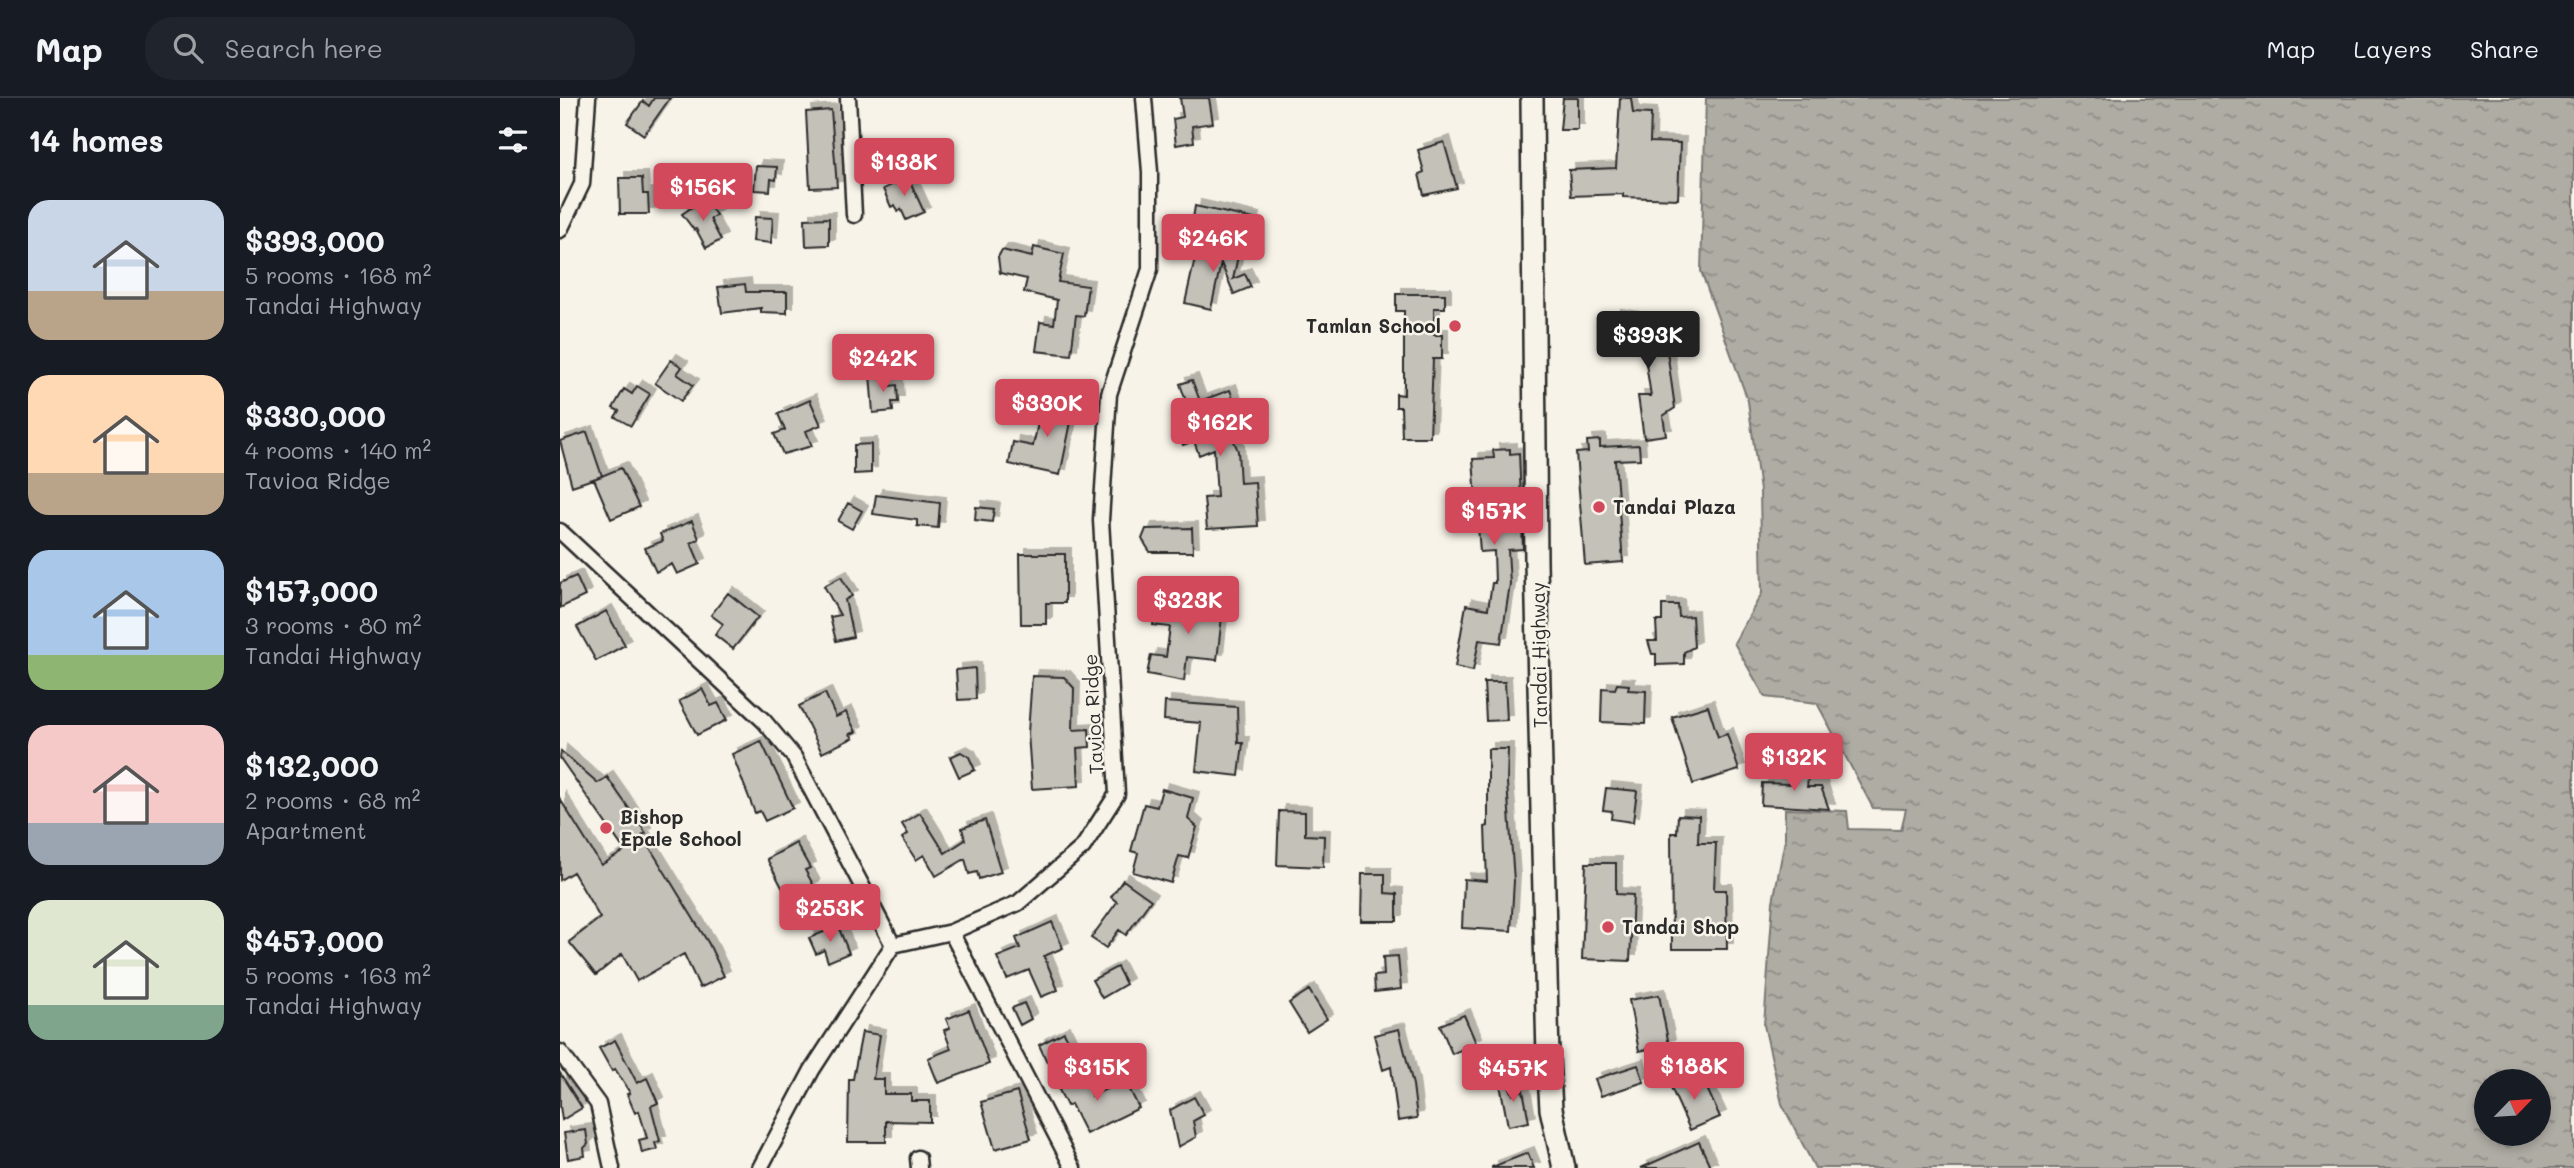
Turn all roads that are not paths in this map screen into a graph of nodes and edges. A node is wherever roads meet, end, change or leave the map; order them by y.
1 (588, 98) edge
2 (848, 98) edge
3 (1144, 98) edge
4 (1532, 98) edge
5 (854, 215) dead end
6 (560, 230) edge
7 (560, 531) edge
8 (951, 932) junction
9 (893, 945) junction
10 (560, 1052) edge
11 (612, 1168) edge
12 (760, 1168) edge
13 (1073, 1168) edge
14 (1564, 1168) edge

1 - 6 street
2 - 5 street
3 - 8 street, Tavioa Ridge
4 - 14 main road, Tandai Highway
7 - 9 street
8 - 9 street, Tavioa Ridge
8 - 13 street
9 - 12 street
10 - 11 street

